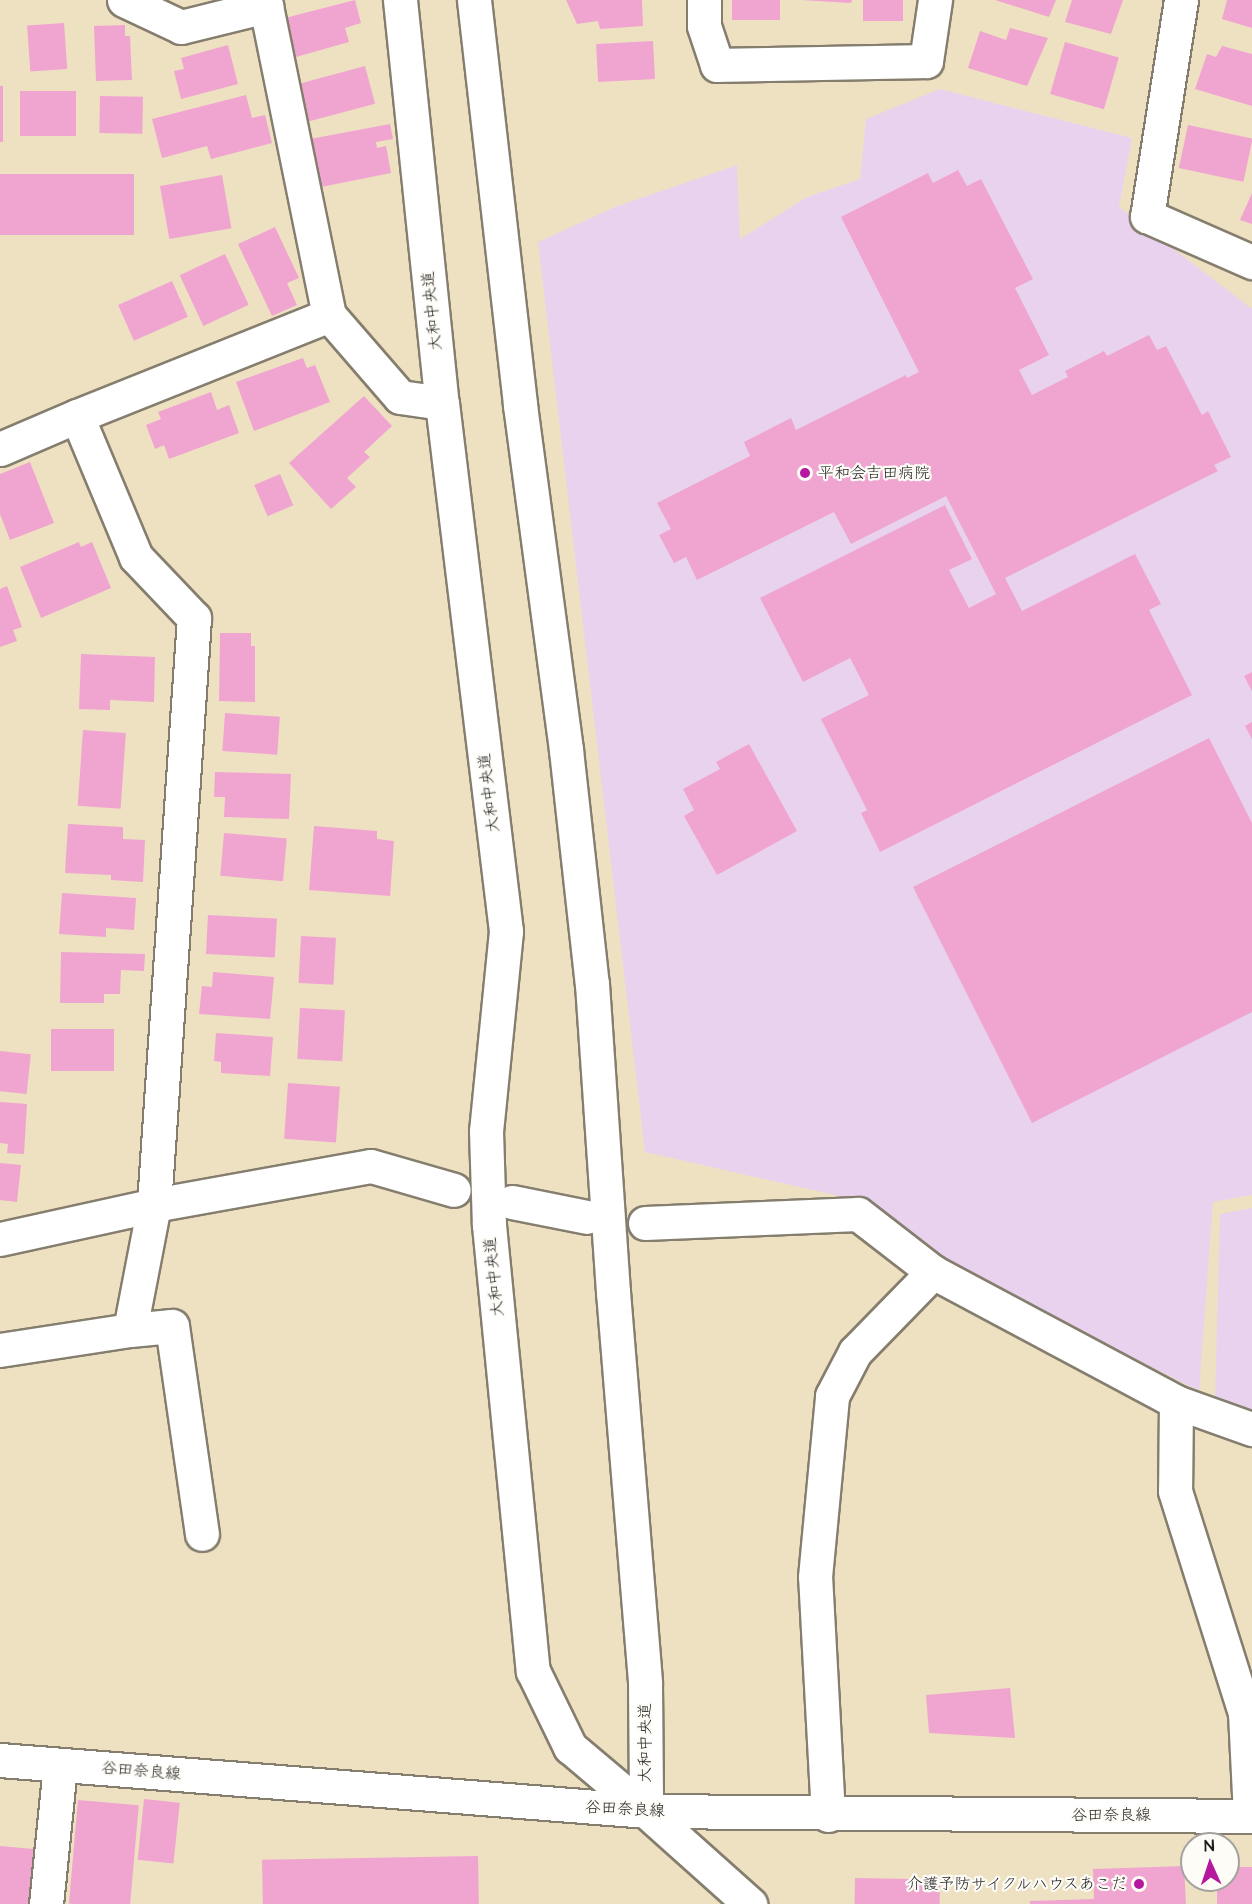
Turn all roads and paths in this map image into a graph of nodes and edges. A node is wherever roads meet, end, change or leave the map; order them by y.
1 (124, 0) edge
2 (400, 0) edge
3 (474, 0) edge
4 (704, 0) edge
5 (935, 0) edge
6 (1181, 0) edge
7 (272, 3) edge
8 (1252, 262) edge
9 (329, 315) junction
10 (442, 403) junction
11 (77, 416) junction
12 (0, 449) edge
13 (454, 1190) dead end
14 (512, 1202) dead end
15 (154, 1205) junction
16 (587, 1217) dead end
17 (645, 1223) dead end
18 (0, 1239) edge
19 (933, 1272) junction
20 (130, 1330) junction
21 (0, 1350) edge
22 (1176, 1402) junction
23 (1252, 1429) edge
24 (202, 1534) dead end
25 (0, 1760) edge
26 (60, 1765) junction
27 (646, 1811) junction
28 (828, 1815) junction
29 (1251, 1816) edge
30 (46, 1904) edge
31 (750, 1904) edge

1 - 7 street
2 - 10 street, 大和中央道
3 - 27 street, 大和中央道
4 - 5 street
6 - 8 street
7 - 9 street
9 - 10 street
9 - 11 street
10 - 27 street, 大和中央道
11 - 12 street
11 - 15 street
13 - 15 street
14 - 16 street
15 - 18 street
15 - 20 street
17 - 19 street
19 - 22 street
19 - 28 street
20 - 21 street
20 - 24 street
22 - 23 street
22 - 29 street
25 - 26 street, 谷田奈良線
26 - 27 street, 谷田奈良線
26 - 30 street
27 - 28 street, 谷田奈良線
27 - 31 street
28 - 29 street, 谷田奈良線

